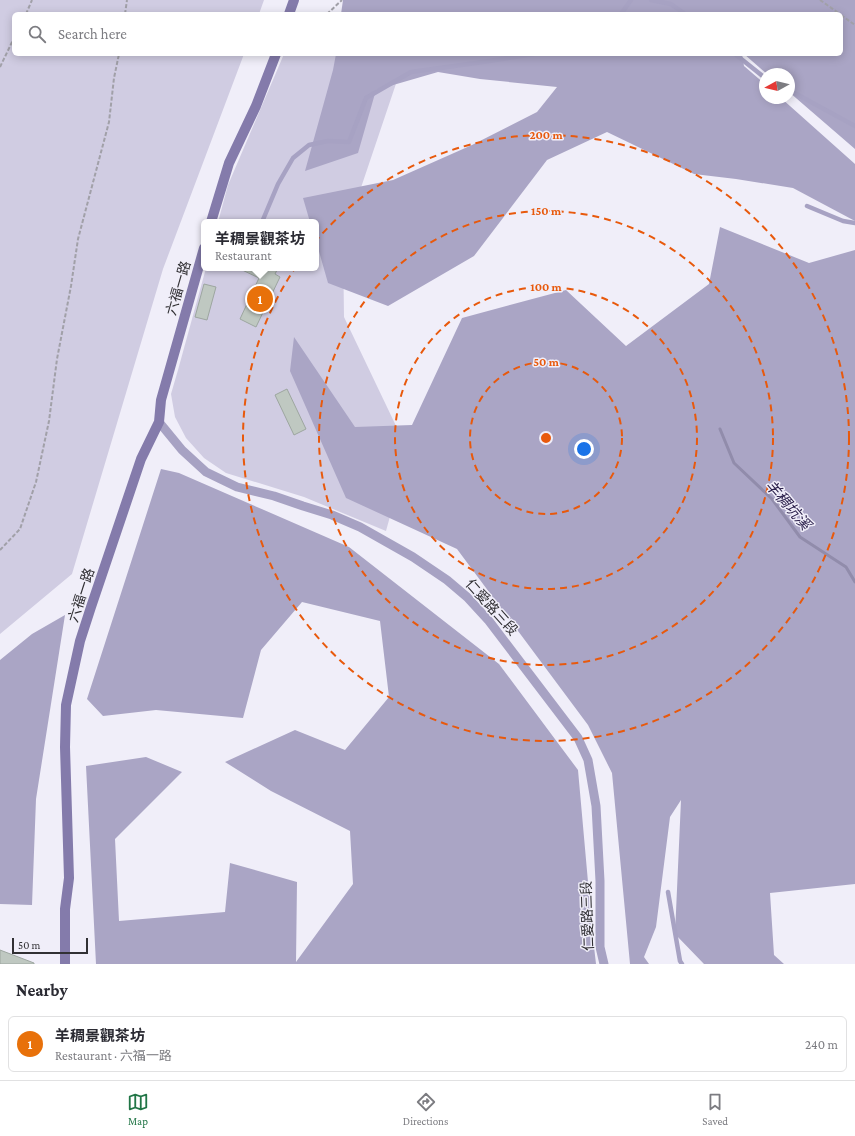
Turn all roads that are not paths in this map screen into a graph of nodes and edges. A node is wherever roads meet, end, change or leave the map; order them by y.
1 (294, 0) edge
2 (631, 0) edge
3 (651, 0) edge
4 (290, 12) edge
5 (622, 12) edge
6 (682, 12) edge
7 (275, 56) edge
8 (521, 56) edge
9 (738, 56) edge
10 (759, 73) edge
11 (795, 93) edge
12 (855, 126) edge
13 (807, 206) dead end
14 (212, 219) edge
15 (263, 219) edge
16 (855, 223) edge
17 (201, 259) edge
18 (159, 422) junction
19 (668, 892) dead end
20 (65, 964) edge
21 (604, 964) edge
22 (682, 964) edge

1 - 4 street
2 - 5 lane
3 - 6 lane
7 - 14 street
8 - 15 lane
9 - 10 lane
11 - 12 lane
13 - 16 lane
17 - 18 street, 六福一路
18 - 20 street, 六福一路
18 - 21 street, 仁愛路三段
19 - 22 lane

